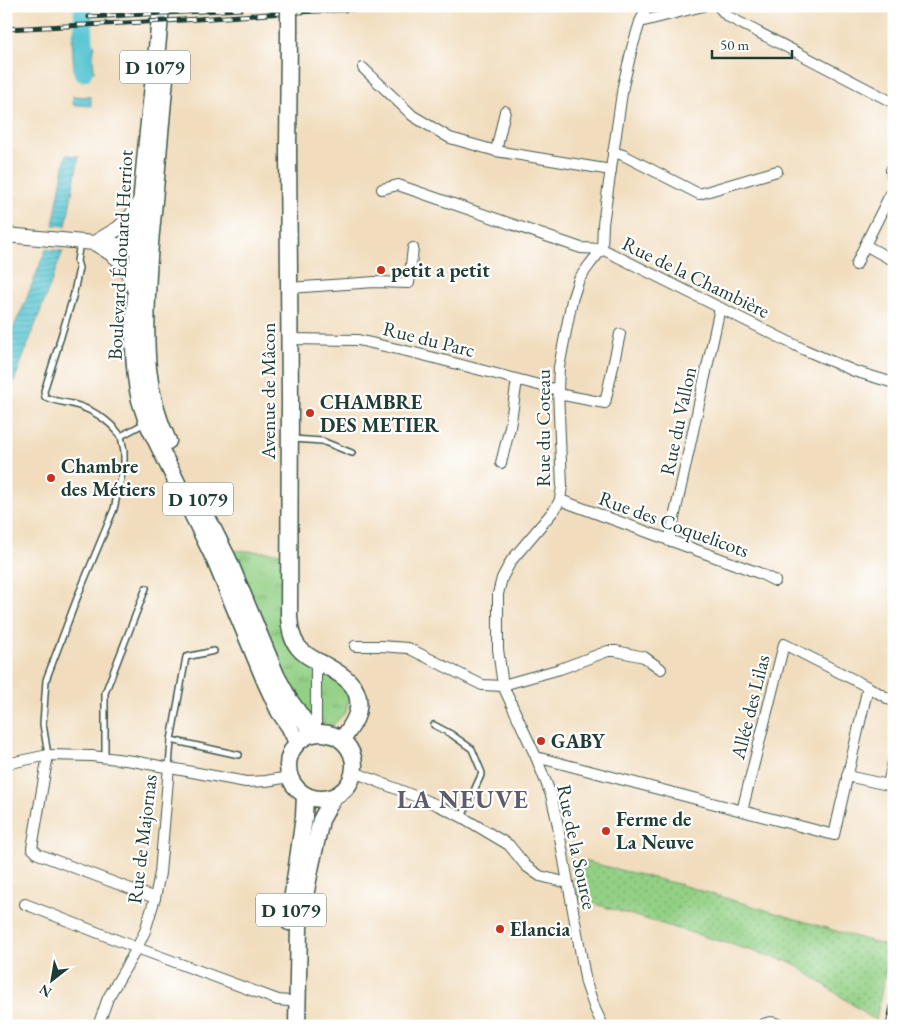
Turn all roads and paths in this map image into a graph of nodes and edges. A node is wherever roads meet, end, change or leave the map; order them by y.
1 (161, 6) edge
2 (171, 6) edge
3 (289, 6) edge
4 (703, 6) edge
5 (718, 6) edge
6 (646, 8) edge
7 (640, 22) junction
8 (363, 68) dead end
9 (893, 100) edge
10 (505, 111) dead end
11 (496, 150) junction
12 (613, 152) junction
13 (894, 166) edge
14 (611, 170) junction
15 (778, 171) dead end
16 (894, 185) edge
17 (382, 189) dead end
18 (141, 199) junction
19 (6, 235) edge
20 (82, 242) junction
21 (865, 245) junction
22 (144, 248) junction
23 (413, 248) dead end
24 (602, 249) junction
25 (894, 260) edge
26 (856, 265) dead end
27 (289, 288) junction
28 (135, 293) junction
29 (720, 308) junction
30 (620, 334) dead end
31 (289, 339) junction
32 (517, 380) junction
33 (894, 383) edge
34 (558, 392) junction
35 (147, 422) junction
36 (120, 436) junction
37 (290, 439) junction
38 (352, 454) dead end
39 (501, 463) dead end
40 (560, 500) junction
41 (669, 541) junction
42 (775, 581) dead end
43 (146, 588) dead end
44 (355, 646) dead end
45 (214, 651) dead end
46 (316, 660) junction
47 (661, 669) dead end
48 (503, 686) junction
49 (868, 687) junction
50 (894, 702) edge
51 (434, 725) dead end
52 (314, 733) junction
53 (171, 740) junction
54 (342, 740) junction
55 (298, 742) junction
56 (48, 755) junction
57 (239, 755) dead end
58 (105, 757) junction
59 (894, 757) edge
60 (536, 758) junction
61 (6, 764) edge
62 (169, 767) junction
63 (354, 772) junction
64 (847, 776) junction
65 (289, 777) junction
66 (305, 796) junction
67 (332, 798) junction
68 (742, 811) junction
69 (462, 817) junction
70 (568, 883) junction
71 (156, 898) junction
72 (25, 904) dead end
73 (137, 948) junction
74 (289, 1001) junction
75 (98, 1026) edge
76 (290, 1026) edge
77 (297, 1026) edge
78 (603, 1026) edge
79 (761, 1026) edge
80 (781, 1026) edge

1 - 18 main road, Boulevard Édouard Herriot / D 1079
2 - 22 main road, Boulevard Édouard Herriot / D 1079
3 - 27 main road, Avenue de Mâcon, bridge
4 - 7 street
5 - 9 street
6 - 7 street, Rue de la Chambière
7 - 12 street, Rue de la Chambière
8 - 11 street
10 - 11 street
11 - 14 street
12 - 14 street, Rue de la Chambière
12 - 15 street
13 - 16 street
14 - 24 street, Rue de la Chambière
16 - 21 street
17 - 24 street
18 - 20 street
18 - 22 main road, Boulevard Édouard Herriot / D 1079
19 - 20 street
20 - 22 street
20 - 28 street
20 - 36 lane
21 - 25 street
21 - 26 street
22 - 28 main road, Boulevard Édouard Herriot / D 1079
22 - 52 main road, Boulevard Édouard Herriot / D 1079
23 - 27 street
24 - 29 street, Rue de la Chambière
24 - 34 street, Rue du Coteau
27 - 31 main road, Avenue de Mâcon
28 - 35 main road, Boulevard Édouard Herriot / D 1079
29 - 33 street, Rue de la Chambière
29 - 41 street, Rue du Vallon
30 - 34 street, Rue du Parc
31 - 32 street, Rue du Parc
31 - 37 main road, Avenue de Mâcon
32 - 34 street, Rue du Parc
32 - 39 street
34 - 40 street, Rue du Coteau
35 - 36 lane
35 - 55 main road, Boulevard Édouard Herriot / D 1079
36 - 56 lane
37 - 38 lane
37 - 46 main road, Avenue de Mâcon
40 - 41 street, Rue des Coquelicots
40 - 48 street, Rue du Coteau
41 - 42 street, Rue des Coquelicots
43 - 58 lane
44 - 48 street
45 - 53 lane
46 - 52 street
46 - 54 main road, Avenue de Mâcon
47 - 48 street
48 - 60 street, Rue de la Source
49 - 50 street, Allée des Lilas
49 - 64 street
49 - 68 street, Allée des Lilas
51 - 69 lane
52 - 54 main road
52 - 55 main road
53 - 57 lane
53 - 62 lane
54 - 63 main road
55 - 65 main road
56 - 58 street
56 - 61 street
56 - 71 street
58 - 62 street
59 - 64 street
60 - 68 street
60 - 70 street, Rue de la Source
62 - 65 street, Rue de Majornas
62 - 71 street, Rue de Majornas
63 - 67 main road
63 - 69 street
64 - 68 street
65 - 66 main road
66 - 67 main road
66 - 74 main road, D 1079
67 - 77 main road, D 1079
69 - 70 street
70 - 78 street, Rue de la Source
71 - 73 street, Rue de Majornas
72 - 73 street
73 - 74 street
73 - 75 street, Rue de Majornas
74 - 76 main road, D 1079
79 - 80 street

